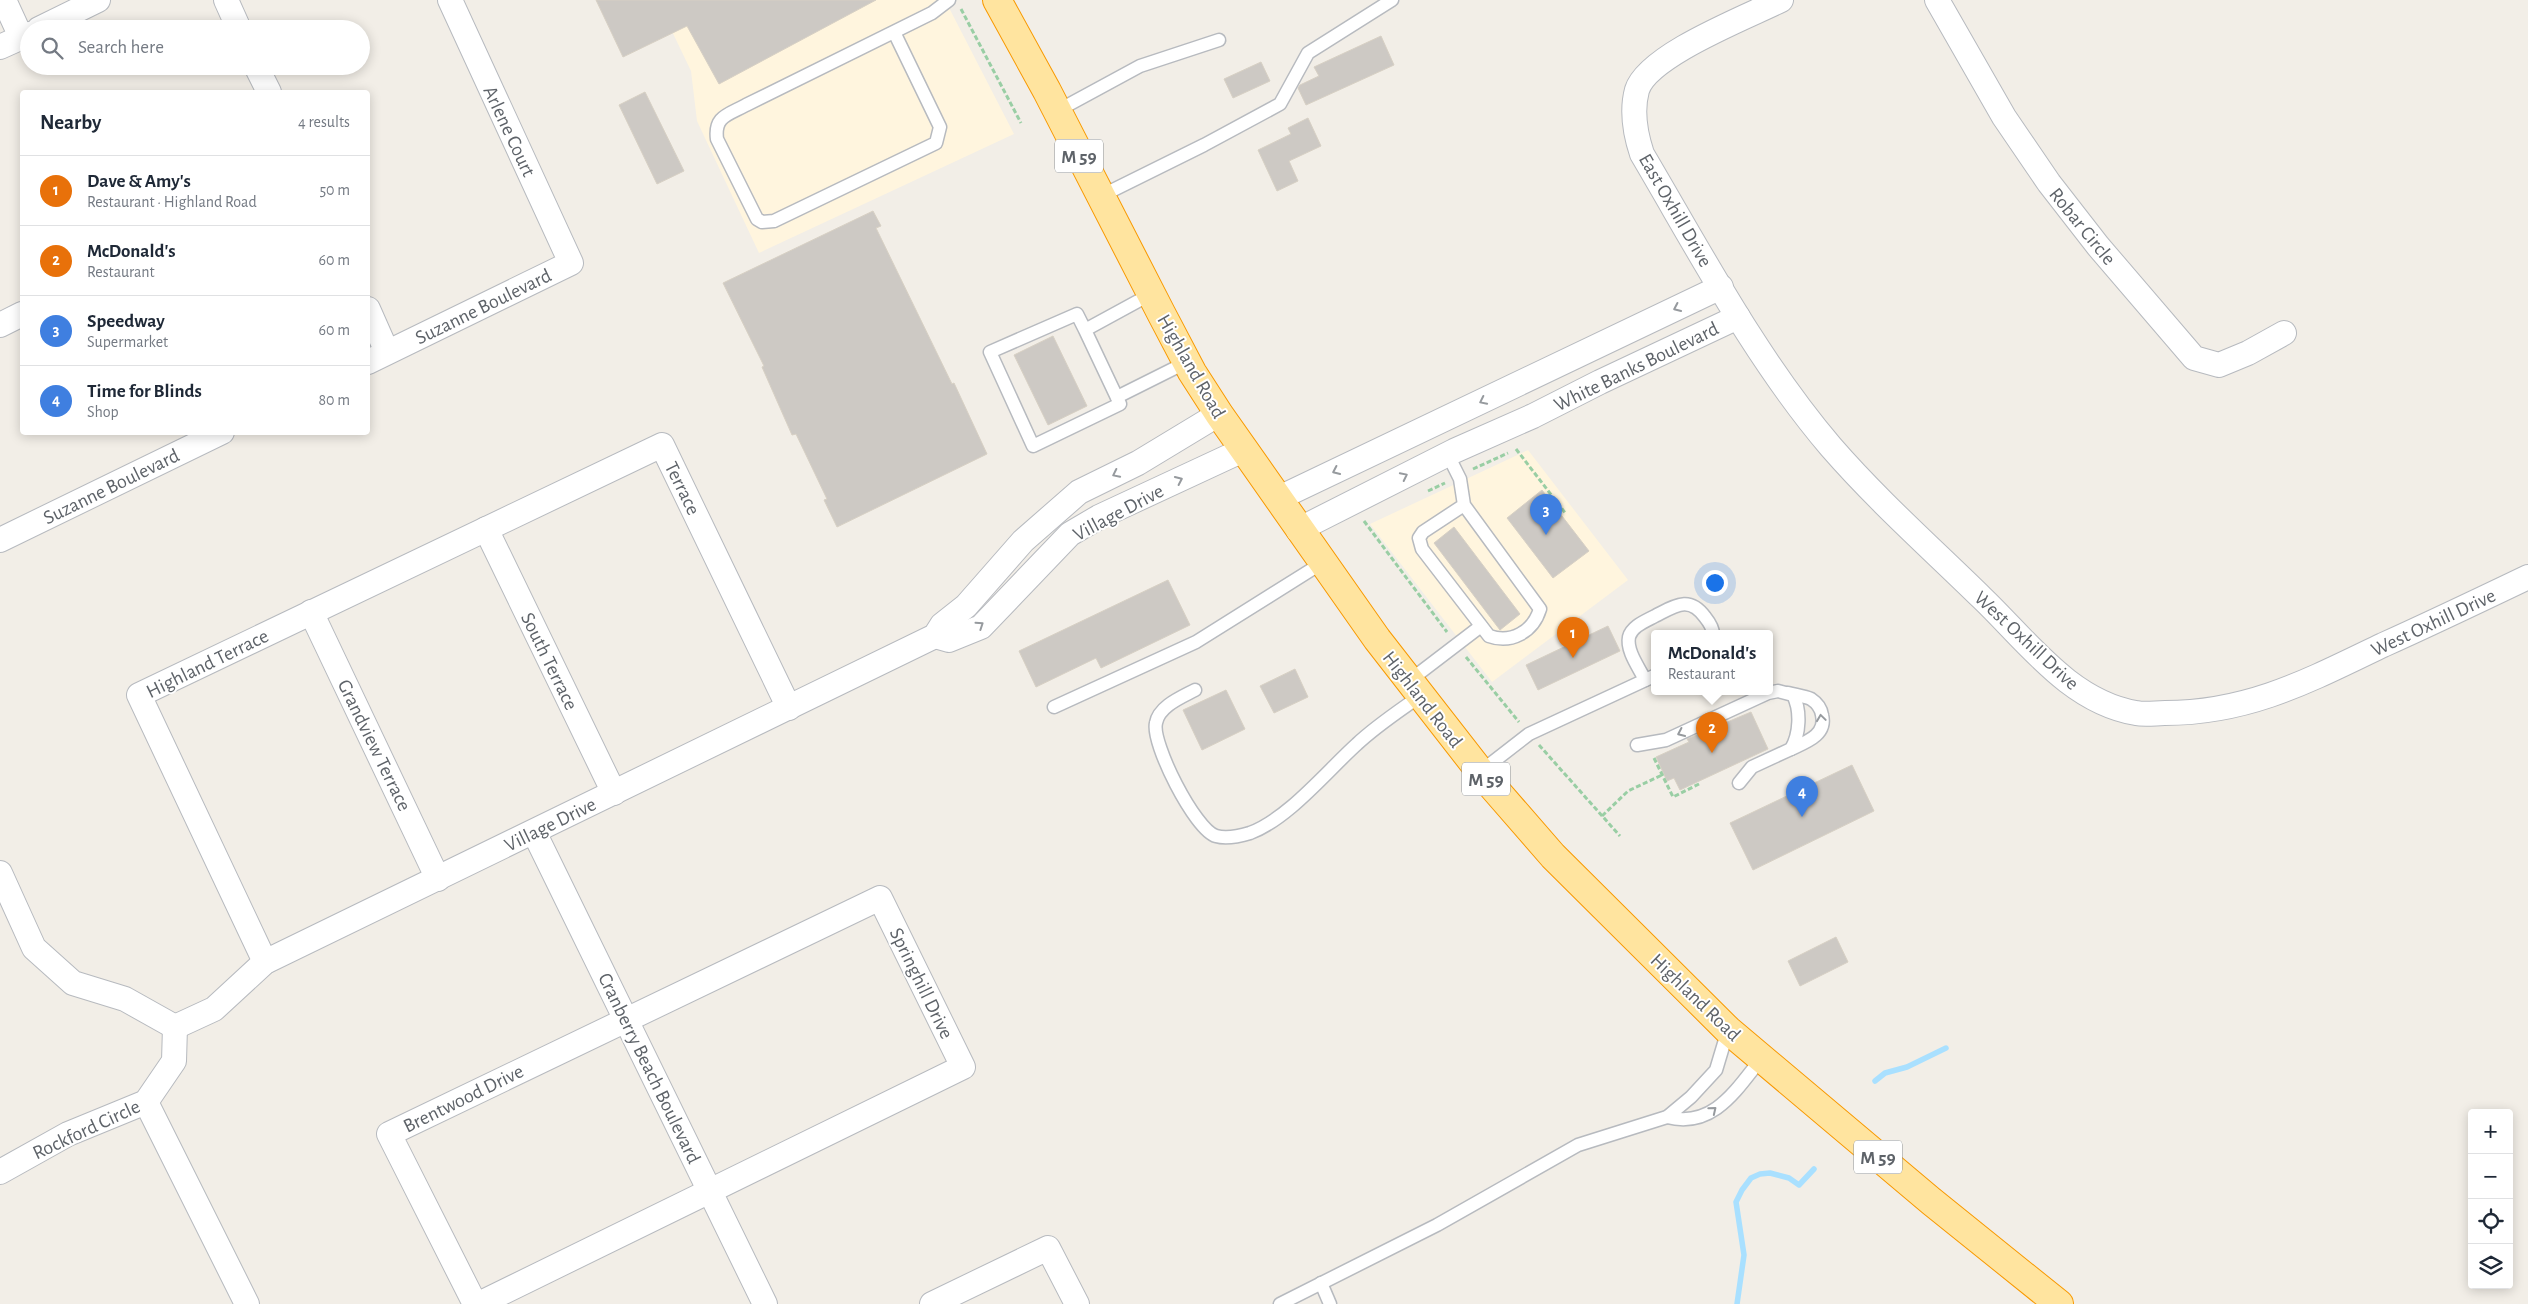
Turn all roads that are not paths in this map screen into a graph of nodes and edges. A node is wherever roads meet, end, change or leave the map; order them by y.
1 (4, 0) edge
2 (98, 0) edge
3 (226, 0) edge
4 (450, 0) edge
5 (950, 0) edge
6 (997, 0) edge
7 (1392, 0) edge
8 (1781, 0) edge
9 (1937, 0) edge
10 (20, 20) edge
11 (57, 20) edge
12 (235, 20) edge
13 (894, 32) junction
14 (20, 38) edge
15 (1219, 40) dead end
16 (0, 47) edge
17 (260, 75) edge
18 (268, 90) edge
19 (1057, 111) junction
20 (1099, 197) junction
21 (571, 263) joint
22 (1721, 287) junction
23 (1151, 294) junction
24 (20, 315) edge
25 (1738, 317) junction
26 (370, 320) edge
27 (0, 325) edge
28 (1085, 330) junction
29 (2284, 333) dead end
30 (377, 357) edge
31 (1187, 362) junction
32 (1517, 384) junction
33 (1117, 397) junction
34 (1219, 414) junction
35 (1533, 416) junction
36 (1439, 422) junction
37 (216, 435) edge
38 (1243, 450) junction
39 (1451, 453) junction
40 (1277, 499) junction
41 (1464, 504) junction
42 (486, 528) junction
43 (1298, 530) junction
44 (1, 538) edge
45 (1322, 563) junction
46 (2528, 577) edge
47 (311, 612) junction
48 (1481, 626) junction
49 (1711, 630) edge
50 (935, 636) junction
51 (1650, 678) edge
52 (1415, 688) junction
53 (1195, 690) dead end
54 (1786, 692) junction
55 (1773, 693) edge
56 (1764, 695) edge
57 (789, 708) junction
58 (1054, 708) dead end
59 (1637, 745) dead end
60 (1791, 748) junction
61 (1480, 772) junction
62 (1738, 782) dead end
63 (614, 793) junction
64 (534, 832) junction
65 (0, 873) edge
66 (438, 878) junction
67 (265, 962) junction
68 (626, 1018) junction
69 (175, 1027) junction
70 (1728, 1030) junction
71 (1761, 1059) junction
72 (146, 1102) junction
73 (1667, 1117) junction
74 (0, 1172) edge
75 (711, 1192) junction
76 (1321, 1284) junction
77 (247, 1304) edge
78 (475, 1304) edge
79 (479, 1304) edge
80 (766, 1304) edge
81 (932, 1304) edge
82 (1076, 1304) edge
83 (1280, 1304) edge
84 (1330, 1304) edge
85 (2059, 1304) edge

1 - 10 street
2 - 11 street
3 - 12 street
4 - 21 street, Arlene Court
5 - 13 lane
6 - 19 highway, Highland Road / M 59
7 - 20 lane
8 - 22 street, East Oxhill Drive
9 - 29 street, Robar Circle
13 - 13 lane
14 - 16 street
15 - 19 lane
17 - 18 street
19 - 20 highway, Highland Road / M 59
20 - 23 highway, Highland Road / M 59
21 - 30 street, Suzanne Boulevard
22 - 25 street, East Oxhill Drive
22 -> 32 street, White Banks Boulevard
23 - 28 lane
23 - 31 highway, Highland Road / M 59
24 - 27 street
25 - 35 street, White Banks Boulevard
25 - 46 street, West Oxhill Drive
26 - 30 street
28 - 33 lane
28 - 33 lane
31 - 33 lane
31 - 34 highway, Highland Road / M 59
32 - 35 street, White Banks Boulevard
32 -> 36 street, White Banks Boulevard
34 - 38 highway, Highland Road / M 59
34 -> 50 street, Village Drive
35 - 39 street, White Banks Boulevard
36 - 39 street
36 -> 40 street, White Banks Boulevard
37 - 44 street, Suzanne Boulevard
38 - 40 highway, Highland Road / M 59
50 -> 38 street, Village Drive
39 - 41 lane
43 -> 39 street, White Banks Boulevard
40 - 43 highway, Highland Road / M 59
41 - 48 lane
41 - 48 lane
42 - 47 street, Highland Terrace
42 - 57 street, Terrace
42 - 63 street, South Terrace
43 - 45 highway, Highland Road / M 59
45 - 52 highway, Highland Road / M 59
45 - 58 lane
47 - 66 street, Grandview Terrace
47 - 67 street, Highland Terrace
48 - 52 lane
49 - 51 lane
50 - 57 street, Village Drive
51 - 61 lane
52 - 53 lane
52 - 61 highway, Highland Road / M 59
54 -> 55 lane
54 - 60 lane
60 -> 54 lane
56 -> 59 lane
57 - 63 street, Village Drive
60 - 62 lane
61 - 70 highway, Highland Road / M 59
63 - 64 street, Village Drive
64 - 66 street, Village Drive
64 - 68 street, Cranberry Beach Boulevard
65 - 69 street
66 - 67 street, Village Drive
67 - 69 street, Village Drive
68 - 75 street, Cranberry Beach Boulevard
68 - 75 street, Springhill Drive
68 - 78 street, Brentwood Drive
69 - 72 street, Rockford Circle
70 - 71 highway, Highland Road / M 59
70 - 73 lane
73 -> 71 lane
71 - 85 highway, Highland Road / M 59
72 - 74 street, Rockford Circle
72 - 77 street
73 - 76 lane
75 - 79 street
75 - 80 street, Cranberry Beach Boulevard
76 - 83 lane
76 - 84 lane
81 - 82 street

